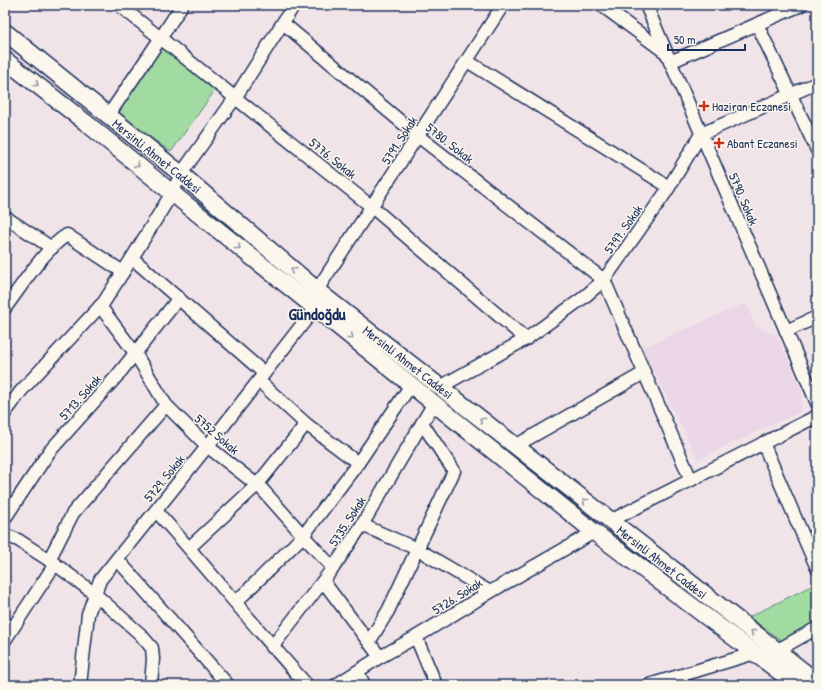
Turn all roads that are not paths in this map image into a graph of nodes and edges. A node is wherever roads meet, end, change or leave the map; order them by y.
1 (119, 5) edge
2 (182, 5) edge
3 (294, 5) edge
4 (504, 5) edge
5 (601, 5) edge
6 (801, 5) edge
7 (648, 6) edge
8 (282, 23) junction
9 (757, 24) junction
10 (5, 32) edge
11 (160, 39) junction
12 (668, 57) junction
13 (5, 60) edge
14 (467, 61) junction
15 (817, 83) edge
16 (791, 95) junction
17 (235, 98) junction
18 (108, 116) junction
19 (701, 134) junction
20 (418, 136) junction
21 (817, 150) edge
22 (182, 174) junction
23 (669, 188) junction
24 (172, 193) junction
25 (372, 207) junction
26 (5, 217) edge
27 (52, 248) junction
28 (132, 258) junction
29 (123, 272) junction
30 (604, 280) junction
31 (317, 290) junction
32 (179, 298) junction
33 (100, 306) junction
34 (5, 308) edge
35 (315, 308) junction
36 (817, 317) edge
37 (786, 332) junction
38 (526, 338) junction
39 (135, 353) junction
40 (644, 373) junction
41 (261, 377) junction
42 (411, 385) junction
43 (440, 387) junction
44 (434, 403) junction
45 (817, 403) edge
46 (166, 405) junction
47 (5, 413) edge
48 (817, 416) edge
49 (422, 423) junction
50 (306, 424) junction
51 (763, 443) junction
52 (207, 446) junction
53 (515, 446) junction
54 (358, 463) junction
55 (691, 480) junction
56 (257, 485) junction
57 (156, 511) junction
58 (5, 518) edge
59 (610, 521) junction
60 (362, 525) junction
61 (594, 532) junction
62 (5, 535) edge
63 (303, 536) junction
64 (189, 548) junction
65 (416, 549) junction
66 (117, 559) junction
67 (52, 562) junction
68 (333, 568) junction
69 (817, 568) edge
70 (323, 581) junction
71 (490, 592) junction
72 (96, 594) junction
73 (236, 602) junction
74 (817, 628) edge
75 (416, 637) junction
76 (5, 640) edge
77 (369, 642) junction
78 (272, 646) junction
79 (776, 651) junction
80 (755, 653) junction
81 (380, 657) junction
82 (358, 672) junction
83 (672, 682) edge
84 (817, 682) edge
85 (792, 684) edge
86 (80, 685) edge
87 (151, 685) edge
88 (228, 685) edge
89 (306, 685) edge
90 (336, 685) edge
91 (364, 685) edge
92 (436, 685) edge
93 (649, 685) edge

1 - 11 street, 5776. Sokak
2 - 11 street
3 - 8 street
4 - 14 street, 5791. Sokak
5 - 12 street
6 - 9 street
7 - 12 street, 5790. Sokak
8 - 17 street
8 - 20 street, 5780. Sokak
9 - 12 street
9 - 16 street
10 - 18 street, Mersinli Ahmet Caddesi
11 - 17 street, 5776. Sokak
11 - 18 street
12 - 19 street, 5790. Sokak
13 -> 24 street, Mersinli Ahmet Caddesi
14 - 20 street, 5791. Sokak
14 - 23 street
15 - 16 street
16 - 19 street
16 - 21 street
17 - 22 street
17 - 25 street, 5776. Sokak
18 - 22 street, Mersinli Ahmet Caddesi
19 - 23 street, 5797. Sokak
19 - 37 street, 5790. Sokak
20 - 25 street, 5791. Sokak
20 - 30 street, 5780. Sokak
22 - 24 street
31 -> 22 street, Mersinli Ahmet Caddesi
23 - 30 street, 5797. Sokak
24 - 28 street
24 -> 35 street, Mersinli Ahmet Caddesi
25 - 31 street, 5791. Sokak
25 - 38 street, 5776. Sokak
26 - 27 street
27 - 29 street
27 - 34 street
28 - 29 street
28 - 32 street
29 - 33 street
30 - 38 street, 5797. Sokak
30 - 40 street
31 - 43 street, Mersinli Ahmet Caddesi
32 - 39 street, 5713. Sokak
32 - 41 street
33 - 39 street, 5752 Sokak
33 - 47 street
35 - 41 street, 5729. Sokak
35 -> 42 street, Mersinli Ahmet Caddesi
36 - 37 street
37 - 45 street, 5790. Sokak
38 - 43 street, 5797. Sokak
39 - 46 street, 5752 Sokak
39 - 58 street, 5713. Sokak
40 - 53 street
40 - 55 street
41 - 50 street
41 - 52 street, 5729. Sokak
42 - 44 street, Mersinli Ahmet Caddesi
42 - 54 street
53 -> 43 street, Mersinli Ahmet Caddesi
44 - 49 street, 5735. Sokak
44 - 61 street, Mersinli Ahmet Caddesi
46 - 52 street, 5752 Sokak
46 - 67 street
48 - 51 street
49 - 60 street, 5735. Sokak
49 - 65 street
50 - 54 street
50 - 56 street
51 - 55 street
51 - 69 street
52 - 56 street, 5752 Sokak
52 - 57 street, 5729. Sokak
59 -> 53 street, Mersinli Ahmet Caddesi
54 - 63 street
55 - 59 street
56 - 63 street, 5752 Sokak
56 - 64 street
57 - 64 street
57 - 66 street, 5729. Sokak
59 - 61 street
79 -> 59 street, Mersinli Ahmet Caddesi
60 - 65 street
60 - 68 street, 5735. Sokak
61 - 71 street, 5726. Sokak
61 - 80 street, Mersinli Ahmet Caddesi
62 - 67 street
63 - 68 street, 5752 Sokak
63 - 73 street
64 - 73 street
65 - 71 street
65 - 77 street
66 - 72 street, 5729. Sokak
66 - 88 street
67 - 72 street
67 - 76 street
68 - 70 street, 5735. Sokak
70 - 77 street
70 - 78 street, 5735. Sokak
71 - 75 street, 5726. Sokak
72 - 86 street, 5729. Sokak
72 - 87 street
73 - 78 street
74 - 79 street
75 - 81 street, 5726. Sokak
75 - 92 street
77 - 81 street
78 - 89 street
79 - 84 street, Mersinli Ahmet Caddesi
80 - 83 street
80 - 85 street, Mersinli Ahmet Caddesi
81 - 82 street, 5726. Sokak
82 - 90 street, 5726. Sokak
82 - 91 street
83 - 93 street

